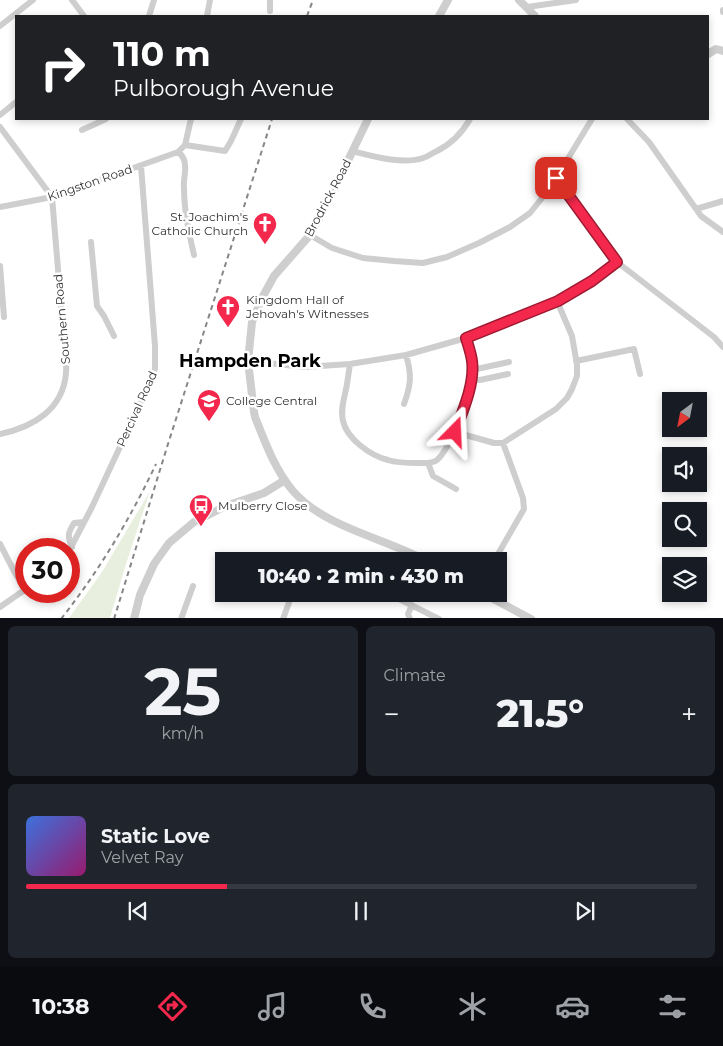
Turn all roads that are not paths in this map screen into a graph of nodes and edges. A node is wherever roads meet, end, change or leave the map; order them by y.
1 (33, 0) edge
2 (72, 0) edge
3 (154, 0) edge
4 (210, 0) edge
5 (270, 0) edge
6 (448, 0) edge
7 (519, 0) edge
8 (576, 0) edge
9 (270, 11) dead end
10 (531, 13) edge
11 (83, 15) edge
12 (149, 15) edge
13 (207, 15) edge
14 (440, 15) edge
15 (0, 26) edge
16 (15, 103) edge
17 (0, 115) edge
18 (104, 120) edge
19 (192, 120) edge
20 (241, 120) edge
21 (368, 120) edge
22 (469, 120) edge
23 (591, 120) edge
24 (628, 120) edge
25 (0, 127) edge
26 (82, 130) dead end
27 (185, 145) junction
28 (352, 151) junction
29 (178, 152) junction
30 (141, 166) junction
31 (556, 178) junction
32 (52, 197) junction
33 (723, 202) edge
34 (0, 207) edge
35 (696, 209) junction
36 (723, 232) edge
37 (310, 235) junction
38 (91, 242) dead end
39 (194, 255) dead end
40 (617, 262) junction
41 (0, 266) edge
42 (1, 300) edge
43 (558, 301) junction
44 (4, 316) dead end
45 (114, 336) dead end
46 (466, 338) junction
47 (723, 347) edge
48 (406, 355) junction
49 (248, 361) junction
50 (576, 361) junction
51 (510, 362) dead end
52 (350, 364) junction
53 (472, 370) junction
54 (508, 374) dead end
55 (640, 374) dead end
56 (472, 379) junction
57 (404, 404) dead end
58 (455, 432) junction
59 (0, 434) edge
60 (503, 443) junction
61 (428, 463) junction
62 (285, 480) junction
63 (456, 489) dead end
64 (76, 538) edge
65 (0, 544) edge
66 (408, 552) edge
67 (499, 552) edge
68 (15, 573) edge
69 (193, 586) dead end
70 (15, 597) edge
71 (289, 602) edge
72 (406, 602) edge
73 (500, 602) edge
74 (412, 605) junction
75 (0, 607) edge
76 (134, 618) edge
77 (181, 618) edge
78 (283, 618) edge
79 (410, 618) edge
80 (439, 618) edge
81 (531, 618) edge

1 - 15 street
2 - 11 street
3 - 12 street
4 - 13 street
5 - 9 street
6 - 14 street
7 - 10 street
8 - 10 street
16 - 17 street
18 - 26 street
19 - 27 street
20 - 27 street
21 - 28 street, Brodrick Road
22 - 28 street
23 - 31 street
24 - 35 street
25 - 32 street
27 - 29 street
28 - 37 street, Brodrick Road
29 - 30 street, Kingston Road
29 - 39 street
30 - 32 street, Kingston Road
30 - 64 street, Percival Road
31 - 37 street
31 - 40 street
32 - 34 street, Kingston Road
32 - 59 street, Southern Road
33 - 35 street
35 - 36 street
37 - 49 street, Brodrick Road
38 - 45 street
40 - 43 street
40 - 47 street
41 - 42 street
42 - 44 street
43 - 46 street
43 - 50 street
46 - 48 street
46 - 53 street
48 - 52 street
48 - 57 street
49 - 52 street
49 - 62 street, Brodrick Road
50 - 55 street
50 - 60 street
51 - 53 street
52 - 61 street
53 - 56 street
54 - 56 street
56 - 58 street
58 - 60 street
58 - 61 street
60 - 67 street
61 - 63 street
62 - 66 street, Brodrick Road
62 - 76 street
65 - 68 street
69 - 77 street
70 - 75 street
71 - 78 street
72 - 74 street
73 - 81 street
74 - 79 street
74 - 80 street

